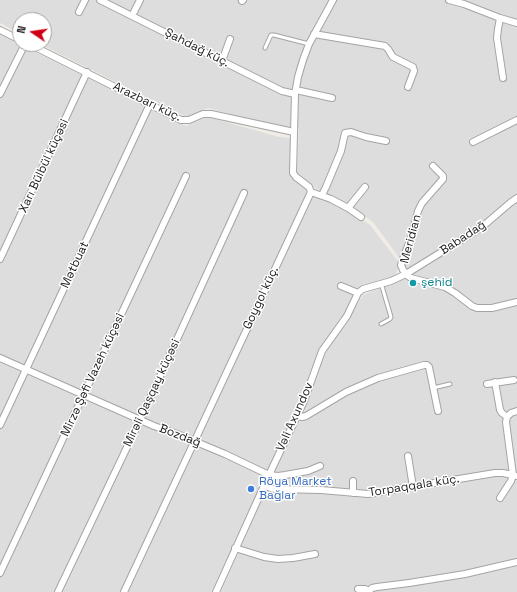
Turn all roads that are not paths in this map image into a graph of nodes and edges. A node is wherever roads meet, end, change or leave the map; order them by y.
1 (85, 0) edge
2 (100, 0) edge
3 (140, 0) edge
4 (330, 0) edge
5 (449, 0) edge
6 (465, 2) edge
7 (79, 12) dead end
8 (132, 16) junction
9 (500, 18) junction
10 (517, 23) edge
11 (0, 30) edge
12 (314, 34) junction
13 (12, 36) edge
14 (230, 39) dead end
15 (309, 44) junction
16 (265, 48) dead end
17 (22, 52) edge
18 (46, 52) edge
19 (222, 60) junction
20 (87, 72) junction
21 (503, 78) dead end
22 (408, 87) dead end
23 (296, 92) junction
24 (0, 94) edge
25 (332, 98) dead end
26 (150, 104) junction
27 (517, 120) edge
28 (294, 132) junction
29 (386, 141) dead end
30 (473, 142) dead end
31 (433, 166) dead end
32 (186, 176) dead end
33 (365, 187) dead end
34 (311, 192) junction
35 (244, 194) dead end
36 (322, 195) junction
37 (517, 198) edge
38 (348, 208) junction
39 (361, 217) dead end
40 (0, 260) edge
41 (406, 274) junction
42 (381, 283) junction
43 (342, 286) dead end
44 (358, 293) junction
45 (517, 302) edge
46 (381, 324) dead end
47 (0, 358) edge
48 (27, 369) junction
49 (514, 380) dead end
50 (495, 382) junction
51 (450, 384) dead end
52 (487, 384) dead end
53 (433, 388) junction
54 (84, 394) junction
55 (438, 411) dead end
56 (517, 411) edge
57 (297, 416) junction
58 (508, 417) junction
59 (140, 420) junction
60 (0, 425) edge
61 (195, 441) junction
62 (408, 456) dead end
63 (320, 466) dead end
64 (269, 475) junction
65 (515, 476) edge
66 (353, 481) dead end
67 (264, 486) junction
68 (413, 487) junction
69 (353, 492) junction
70 (500, 498) dead end
71 (235, 548) junction
72 (315, 554) dead end
73 (517, 562) edge
74 (0, 574) edge
75 (358, 588) dead end
76 (368, 591) edge
77 (58, 592) edge
78 (124, 592) edge
79 (216, 592) edge

1 - 7 street
2 - 8 street, Şahdağ küç.
3 - 8 street
4 - 12 street
5 - 6 street
6 - 9 street
8 - 19 street, Şahdağ küç.
9 - 10 street
9 - 21 street
11 - 13 street
12 - 15 street
12 - 22 street
14 - 19 street
15 - 16 lane
15 - 23 street
17 - 24 street
18 - 20 street, Arazbarı küç.
19 - 23 street, Şahdağ küç.
20 - 26 street, Arazbarı küç.
20 - 40 street, Xarı Bülbül küçəsi
23 - 25 street, Şahdağ küç.
23 - 28 street
26 - 28 street, Arazbarı küç.
26 - 48 street, Mətbuat
27 - 30 street
28 - 34 street
29 - 36 street
31 - 41 street, Meridian
32 - 54 street, Mirzə Şəfi Vazeh küçəsi
33 - 38 street
34 - 36 street
34 - 61 street, Goygol küç.
35 - 59 street, Mirəli Qaşqay küçəsi
36 - 38 street
37 - 41 street, Babadağ
38 - 39 street
41 - 42 street
41 - 45 street, Meridian
42 - 44 street
42 - 46 lane
43 - 44 street
44 - 57 street, Vəli Axundov
47 - 48 street, Bozdağ
48 - 54 street, Bozdağ
48 - 60 street, Mətbuat
49 - 50 street
50 - 52 street
50 - 58 street
51 - 53 lane
53 - 55 street
53 - 57 street
54 - 59 street, Bozdağ
54 - 74 street, Mirzə Şəfi Vazeh küçəsi
56 - 58 street
57 - 64 street, Vəli Axundov
58 - 65 street
59 - 61 street, Bozdağ
59 - 77 street, Mirəli Qaşqay küçəsi
61 - 64 street, Bozdağ
61 - 78 street, Goygol küç.
62 - 68 street
63 - 64 street, Bozdağ
64 - 67 street, Vəli Axundov
65 - 68 street, Torpaqqala küç.
65 - 70 street
66 - 69 street
67 - 69 street, Torpaqqala küç.
67 - 71 street, Vəli Axundov
68 - 69 street, Torpaqqala küç.
71 - 72 street
71 - 79 street, Vəli Axundov
73 - 76 street
75 - 76 street

